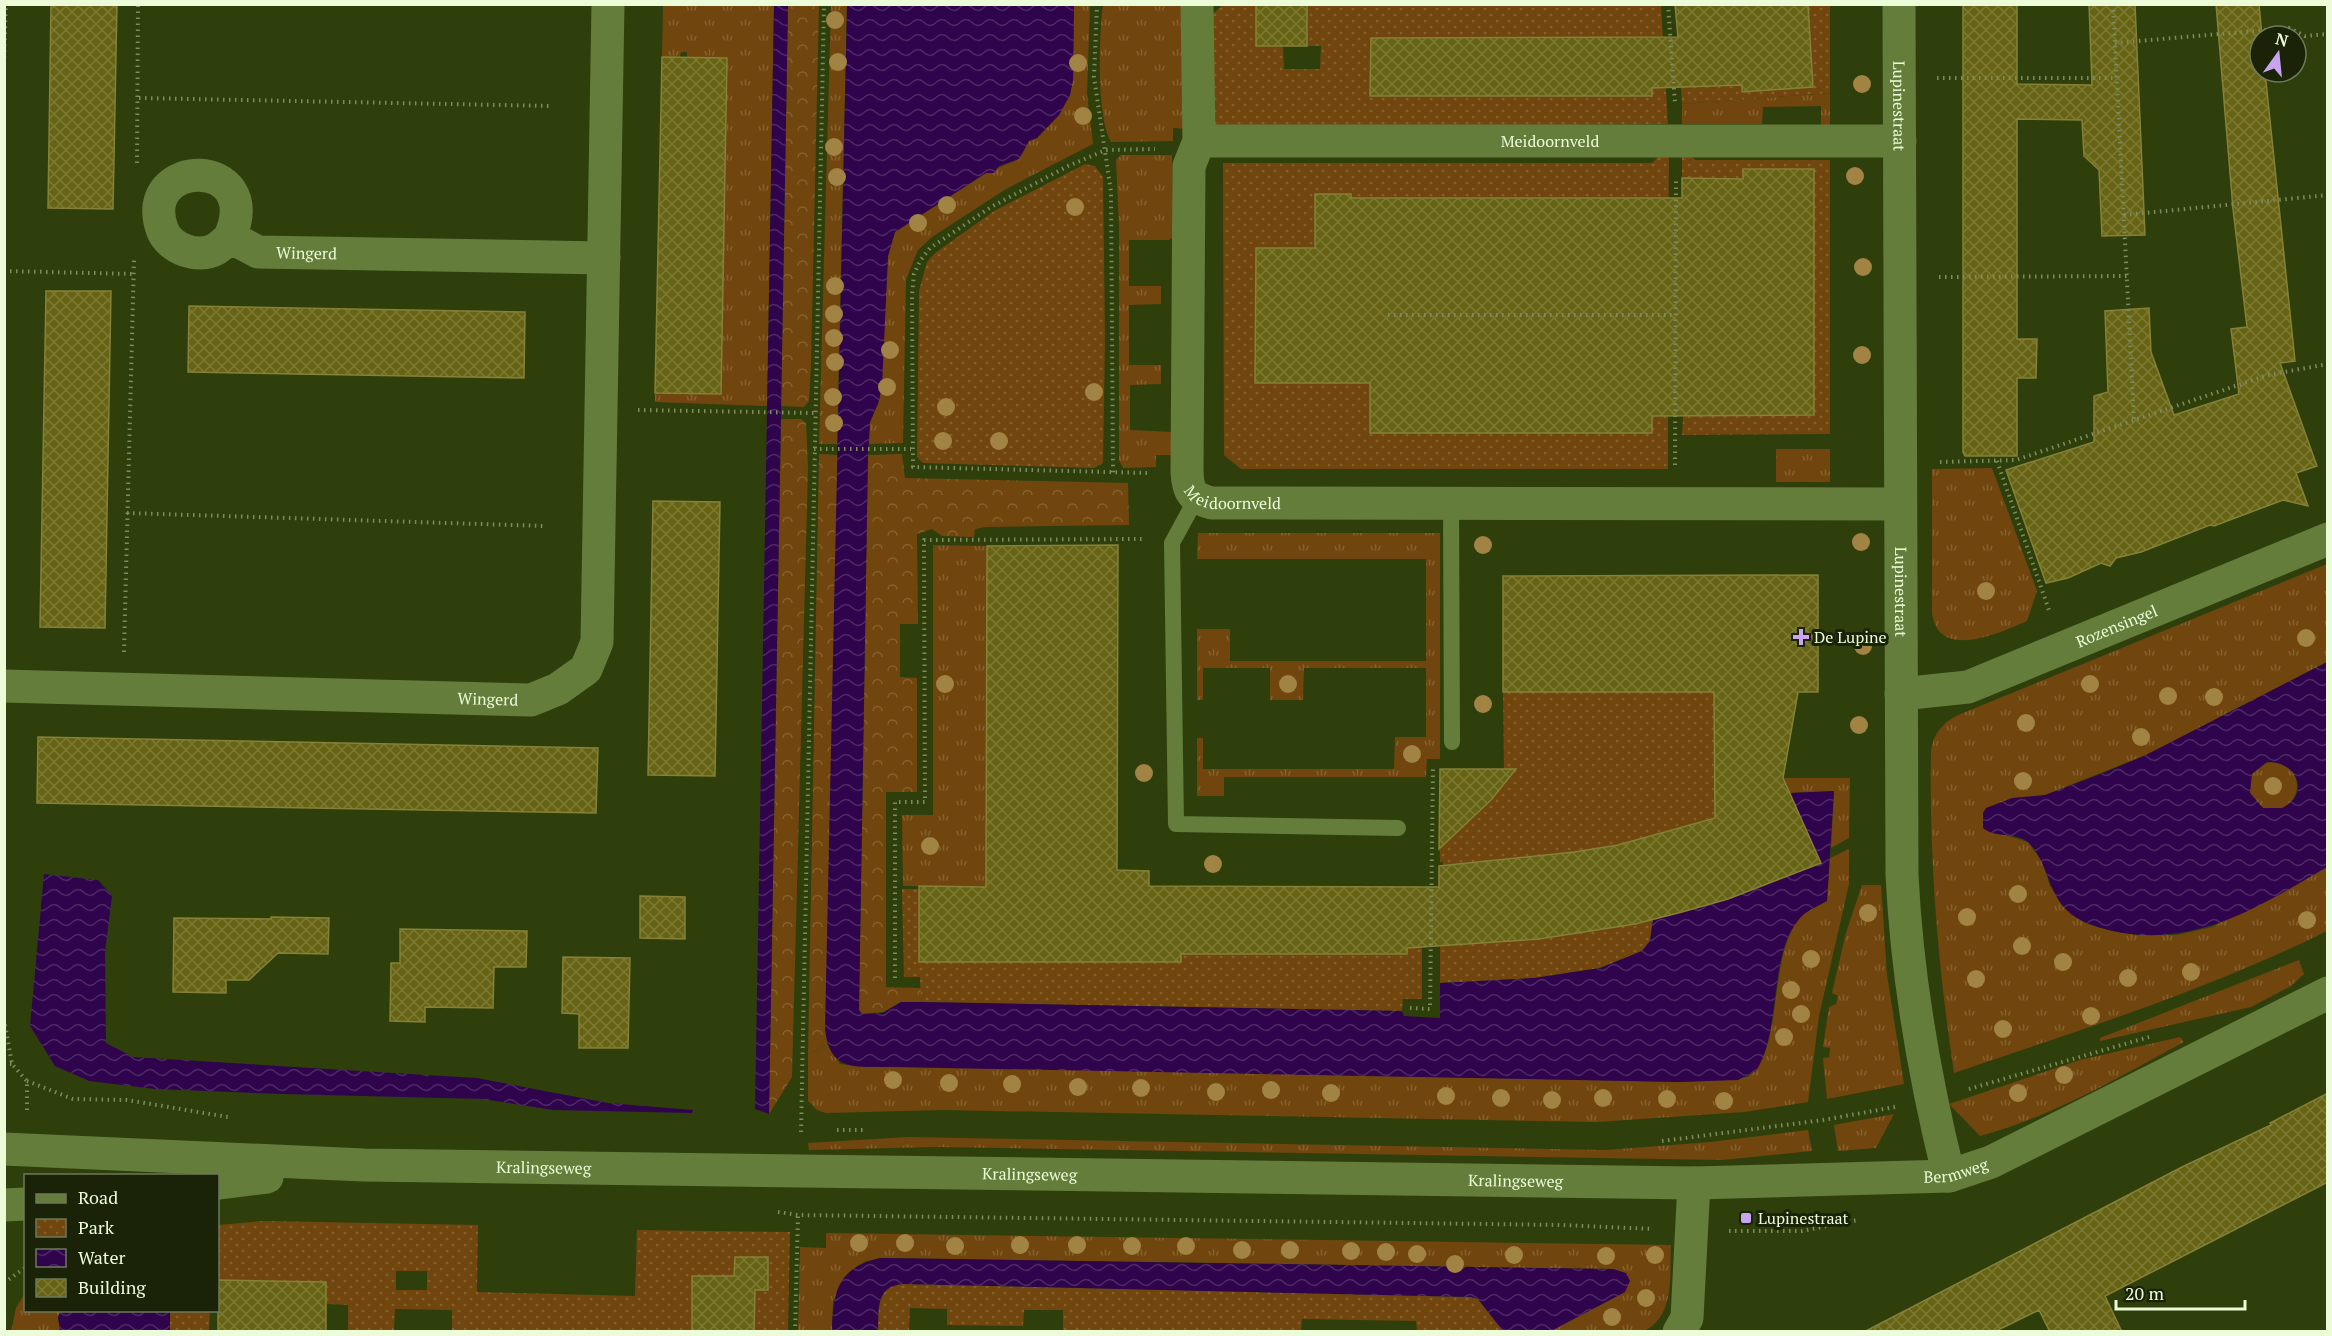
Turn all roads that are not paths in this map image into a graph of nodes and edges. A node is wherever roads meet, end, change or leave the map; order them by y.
1 (608, 4) edge
2 (1197, 4) edge
3 (1899, 4) edge
4 (1900, 141) junction
5 (1198, 144) junction
6 (230, 237) dead end
7 (604, 258) junction
8 (1191, 485) junction
9 (1451, 504) junction
10 (1900, 504) junction
11 (2328, 539) edge
12 (4, 686) edge
13 (1901, 694) junction
14 (1452, 742) road end
15 (1398, 828) dead end
16 (2328, 993) edge
17 (16, 1150) edge
18 (364, 1165) junction
19 (1949, 1176) junction
20 (219, 1183) edge
21 (1694, 1183) junction
22 (24, 1204) edge
23 (4, 1205) edge
24 (1679, 1332) edge

1 - 7 street, Wingerd
2 - 5 street, Meidoornveld
3 - 4 street, Lupinestraat
4 - 5 street, Meidoornveld
4 - 10 street, Lupinestraat
5 - 8 street, Meidoornveld
6 - 7 street, Wingerd
7 - 12 street, Wingerd
8 - 9 street, Meidoornveld
8 - 15 lane
9 - 10 street, Meidoornveld
9 - 14 lane
10 - 13 street, Lupinestraat
11 - 13 street, Rozensingel
13 - 19 street, Lupinestraat
16 - 19 street, Bermweg
17 - 18 street, Kralingseweg
18 - 20 street, Kralingseweg
18 - 21 street, Kralingseweg
19 - 21 street, Bermweg
21 - 24 street
22 - 23 street

